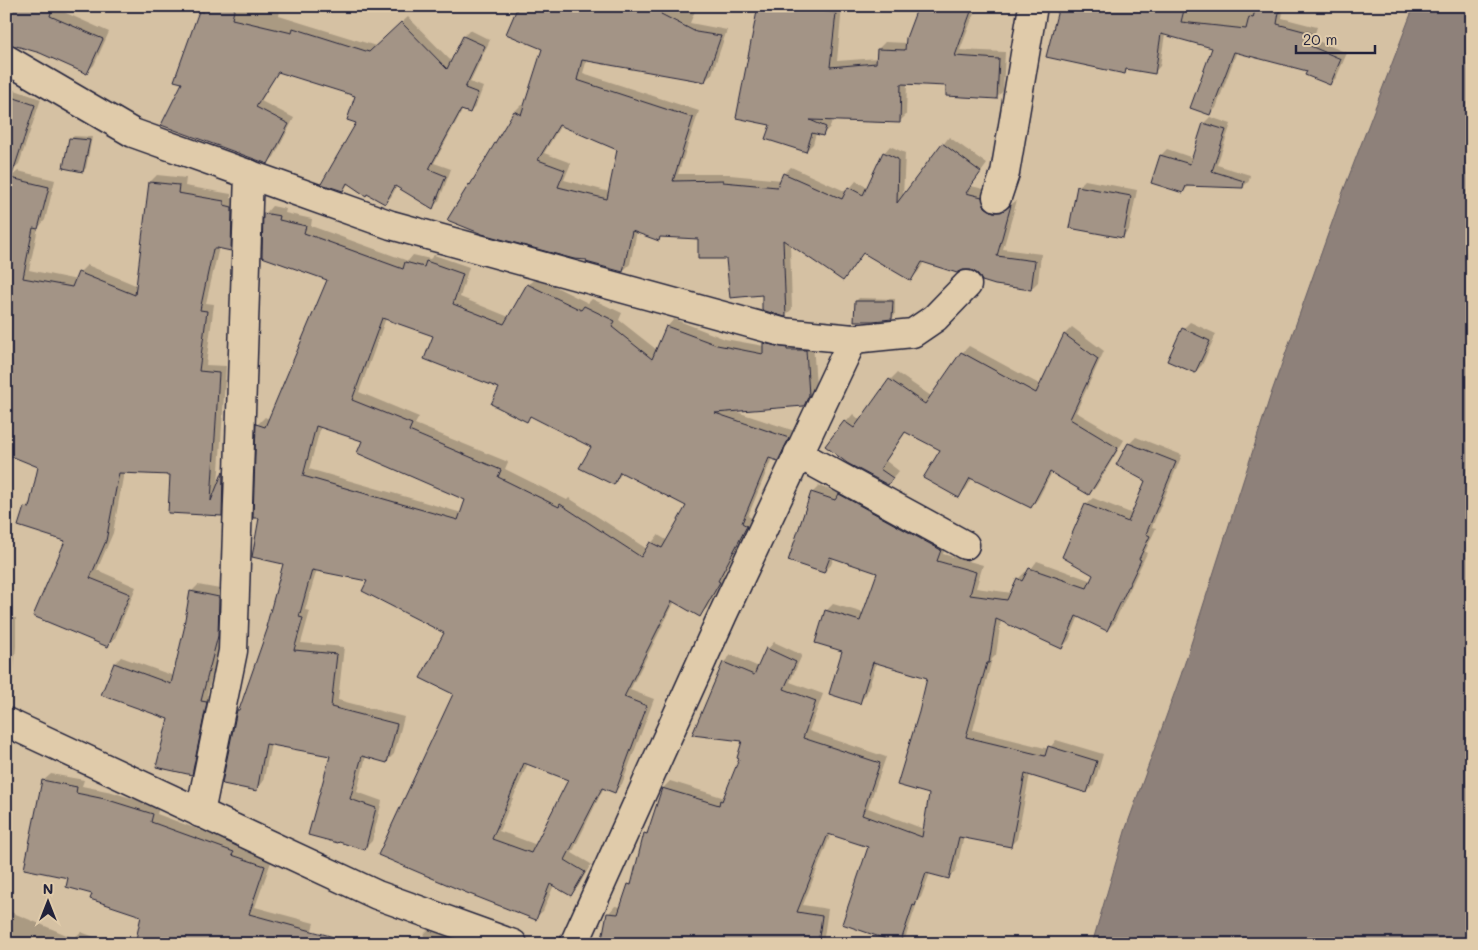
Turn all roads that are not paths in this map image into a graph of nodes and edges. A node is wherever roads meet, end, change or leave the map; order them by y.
1 (1033, 6) edge
2 (6, 60) edge
3 (249, 174) junction
4 (997, 197) dead end
5 (967, 285) dead end
6 (853, 339) junction
7 (798, 454) junction
8 (965, 545) dead end
9 (6, 722) edge
10 (200, 813) junction
11 (513, 944) edge
12 (574, 944) edge

1 - 4 street
2 - 3 street
3 - 6 street
3 - 10 street
5 - 6 street
6 - 7 street
7 - 8 street
7 - 12 street
9 - 10 street
10 - 11 street

